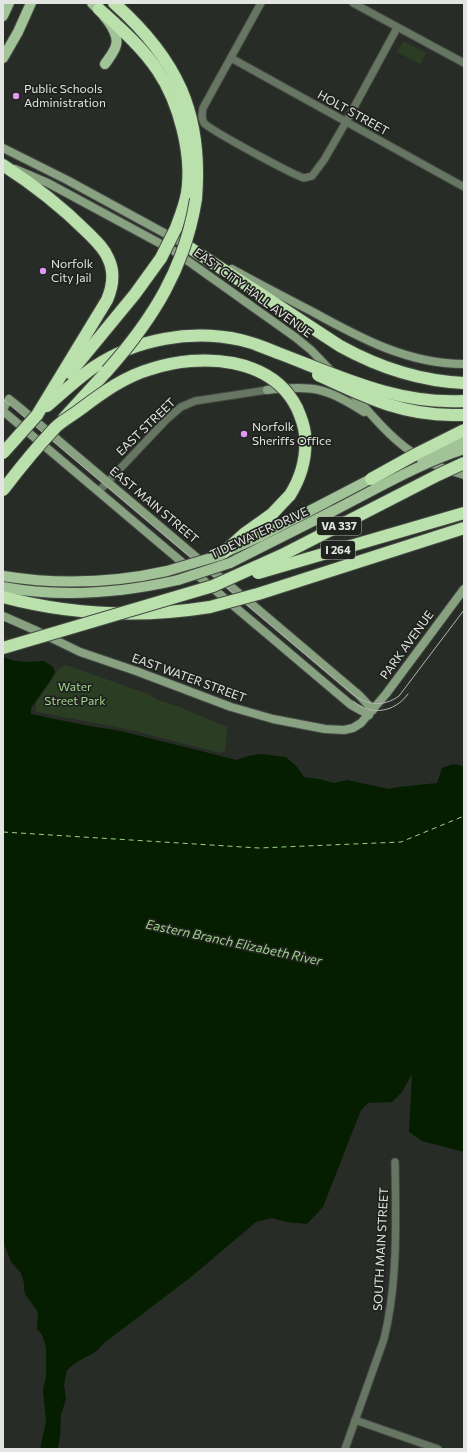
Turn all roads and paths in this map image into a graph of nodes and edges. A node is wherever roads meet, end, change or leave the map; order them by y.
1 (9, 3) edge
2 (31, 3) edge
3 (114, 3) edge
4 (261, 3) edge
5 (353, 3) edge
6 (96, 6) edge
7 (3, 16) edge
8 (397, 28) junction
9 (3, 58) edge
10 (231, 58) junction
11 (464, 63) edge
12 (105, 64) dead end
13 (346, 122) junction
14 (3, 148) edge
15 (3, 165) edge
16 (464, 187) edge
17 (187, 246) junction
18 (278, 353) junction
19 (464, 364) edge
20 (464, 383) edge
21 (267, 390) joint
22 (464, 401) edge
23 (3, 410) edge
24 (37, 415) junction
25 (458, 415) edge
26 (374, 419) junction
27 (55, 428) junction
28 (464, 430) edge
29 (464, 440) edge
30 (464, 449) edge
31 (3, 453) edge
32 (464, 463) edge
33 (464, 475) edge
34 (371, 479) junction
35 (107, 481) junction
36 (3, 490) edge
37 (99, 491) junction
38 (464, 513) edge
39 (464, 528) edge
40 (221, 554) junction
41 (3, 576) edge
42 (212, 586) junction
43 (3, 587) edge
44 (464, 589) edge
45 (3, 597) edge
46 (3, 616) edge
47 (3, 648) edge
48 (371, 712) junction
49 (395, 1162) dead end
50 (355, 1420) junction
51 (345, 1449) edge
52 (438, 1449) edge

1 - 7 main road
2 - 9 main road
3 - 27 highway, bridge
4 - 10 street
5 - 8 street
6 - 12 main road
6 - 24 highway, bridge
8 - 11 street
8 - 13 street
10 - 13 street, HOLT STREET
10 - 13 street
13 - 16 street, HOLT STREET
14 - 17 main road, EAST CITY HALL AVENUE
15 - 24 highway
15 - 26 main road, EAST CITY HALL AVENUE
17 - 19 main road, EAST CITY HALL AVENUE
17 - 20 highway
18 - 22 highway, bridge
18 - 24 highway
18 - 25 highway, bridge
21 - 26 main road
21 - 35 street, EAST STREET
23 - 35 main road, EAST MAIN STREET
23 - 37 main road, EAST MAIN STREET
24 - 31 highway, bridge
26 - 33 main road, EAST CITY HALL AVENUE
27 - 36 highway, bridge
27 - 40 highway, bridge
28 - 34 highway, bridge
29 - 34 main road, TIDEWATER DRIVE, bridge
30 - 43 main road, TIDEWATER DRIVE, bridge
32 - 42 highway, VA 337, bridge
34 - 40 main road, TIDEWATER DRIVE
35 - 37 street, EAST STREET
35 - 48 main road, EAST MAIN STREET
37 - 48 main road, EAST MAIN STREET
38 - 42 highway, I 264, bridge
39 - 45 highway, bridge
40 - 41 main road, TIDEWATER DRIVE, bridge
42 - 47 highway, I 264, bridge
44 - 48 main road, PARK AVENUE
46 - 48 main road, EAST WATER STREET
49 - 50 street, SOUTH MAIN STREET
50 - 51 street, SOUTH MAIN STREET
50 - 52 street

